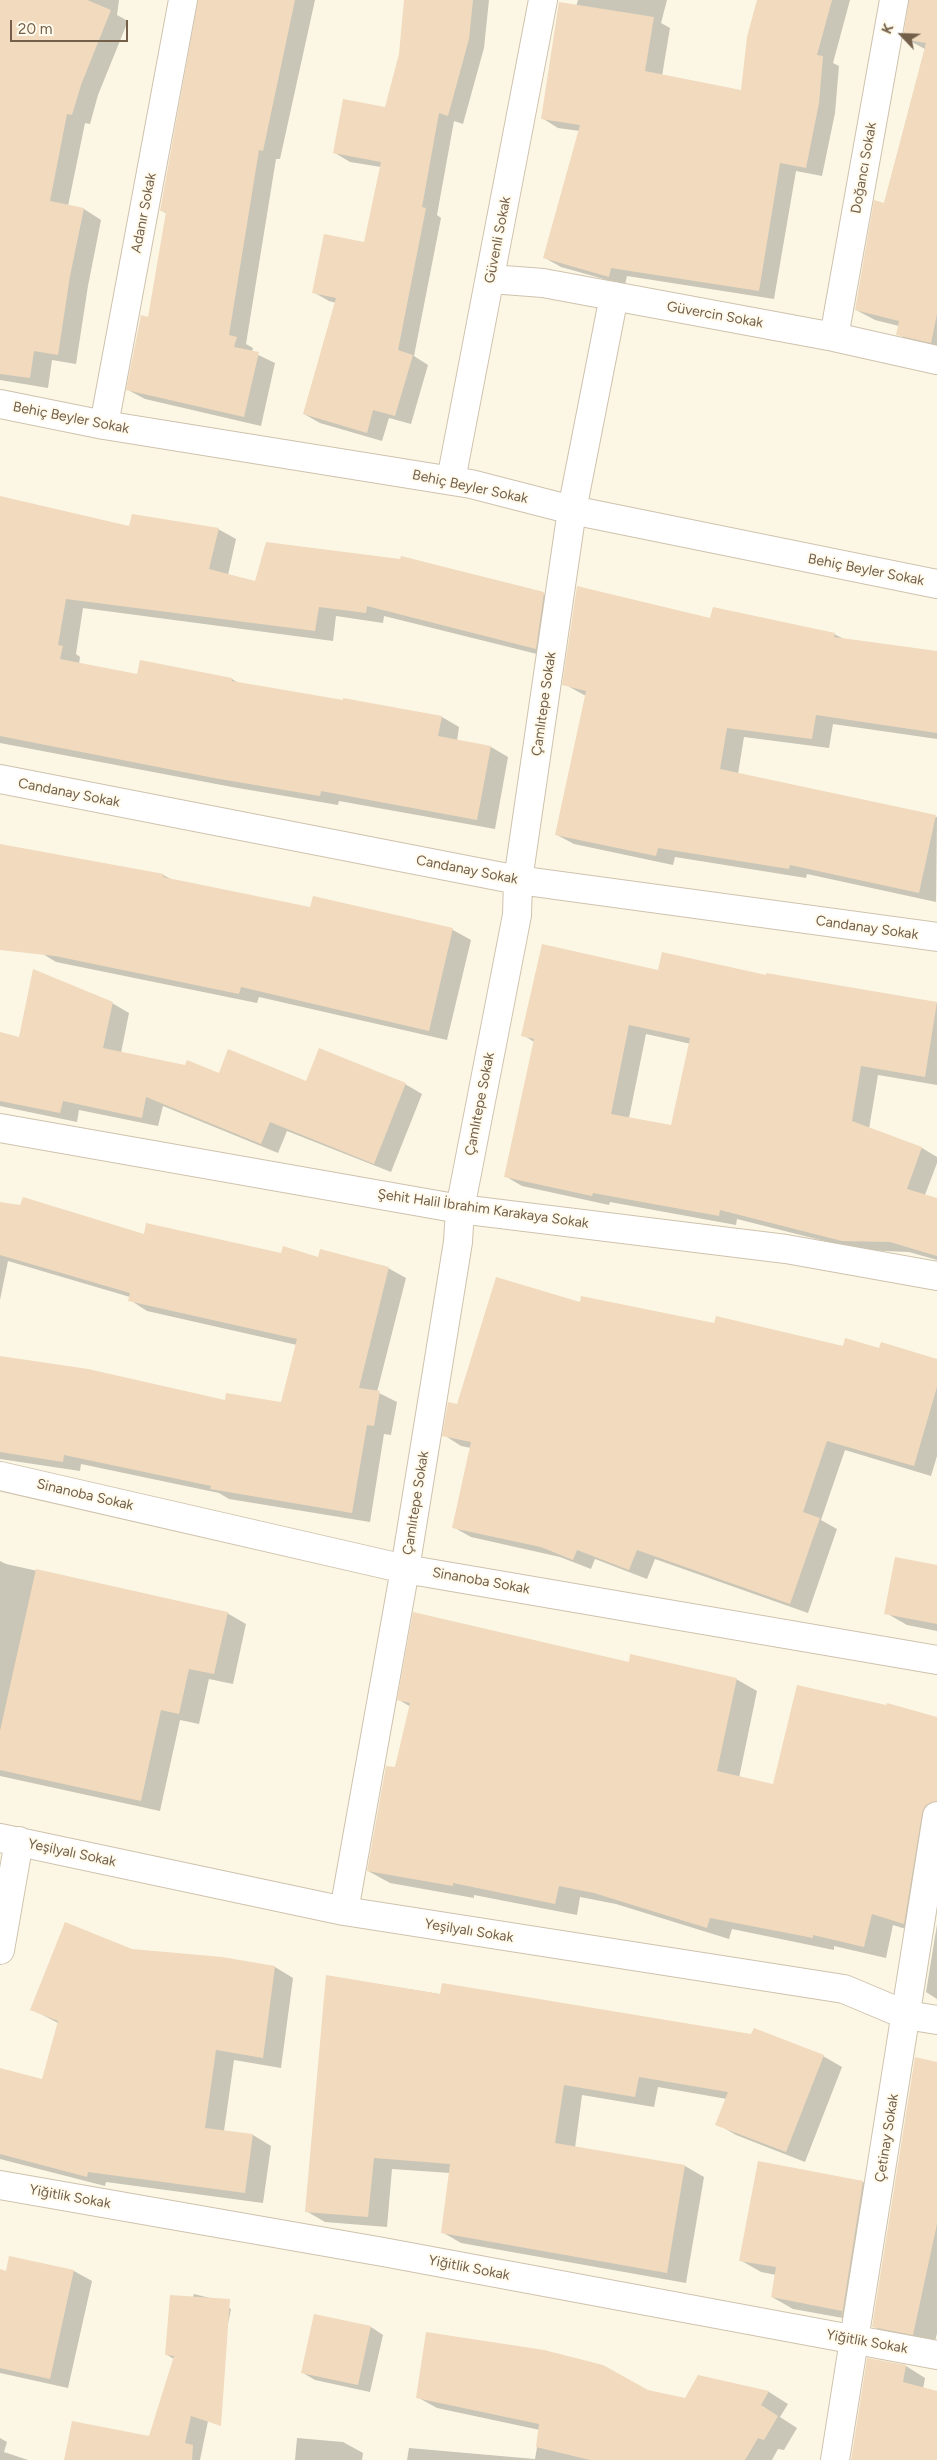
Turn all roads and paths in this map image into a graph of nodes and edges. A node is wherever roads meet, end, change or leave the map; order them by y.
1 (183, 0) edge
2 (543, 0) edge
3 (894, 0) edge
4 (491, 279) junction
5 (614, 296) junction
6 (834, 336) junction
7 (937, 360) edge
8 (0, 404) edge
9 (104, 425) junction
10 (451, 480) junction
11 (572, 510) junction
12 (937, 584) edge
13 (0, 779) edge
14 (518, 880) junction
15 (937, 937) edge
16 (0, 1128) edge
17 (460, 1209) junction
18 (937, 1276) edge
19 (0, 1476) edge
20 (405, 1569) junction
21 (937, 1660) edge
22 (937, 1816) edge
23 (10, 1840) edge
24 (344, 1912) junction
25 (0, 1950) edge
26 (906, 2015) junction
27 (937, 2020) edge
28 (0, 2185) edge
29 (855, 2340) junction
30 (937, 2355) edge
31 (835, 2460) edge

1 - 9 street, Adanır Sokak
2 - 4 street, Güvenli Sokak
3 - 6 street, Doğancı Sokak
4 - 5 street, Güvercin Sokak
4 - 10 street, Güvenli Sokak
5 - 6 street, Güvercin Sokak
5 - 11 street, Çamlıtepe Sokak
6 - 7 street, Güvercin Sokak
8 - 9 street, Behiç Beyler Sokak
9 - 10 street, Behiç Beyler Sokak
10 - 11 street, Behiç Beyler Sokak
11 - 12 street, Behiç Beyler Sokak
11 - 14 street, Çamlıtepe Sokak
13 - 14 street, Candanay Sokak
14 - 15 street, Candanay Sokak
14 - 17 street, Çamlıtepe Sokak
16 - 17 street, Şehit Halil İbrahim Karakaya Sokak
17 - 18 street, Şehit Halil İbrahim Karakaya Sokak
17 - 20 street, Çamlıtepe Sokak
19 - 20 street, Sinanoba Sokak
20 - 21 street, Sinanoba Sokak
20 - 24 street, Çamlıtepe Sokak
22 - 26 street, Çetinay Sokak
23 - 24 street, Yeşilyalı Sokak
23 - 25 street
24 - 26 street, Yeşilyalı Sokak
26 - 27 street, Yeşilyalı Sokak
26 - 29 street, Çetinay Sokak
28 - 29 street, Yiğitlik Sokak
29 - 30 street, Yiğitlik Sokak
29 - 31 street, Çetinay Sokak

